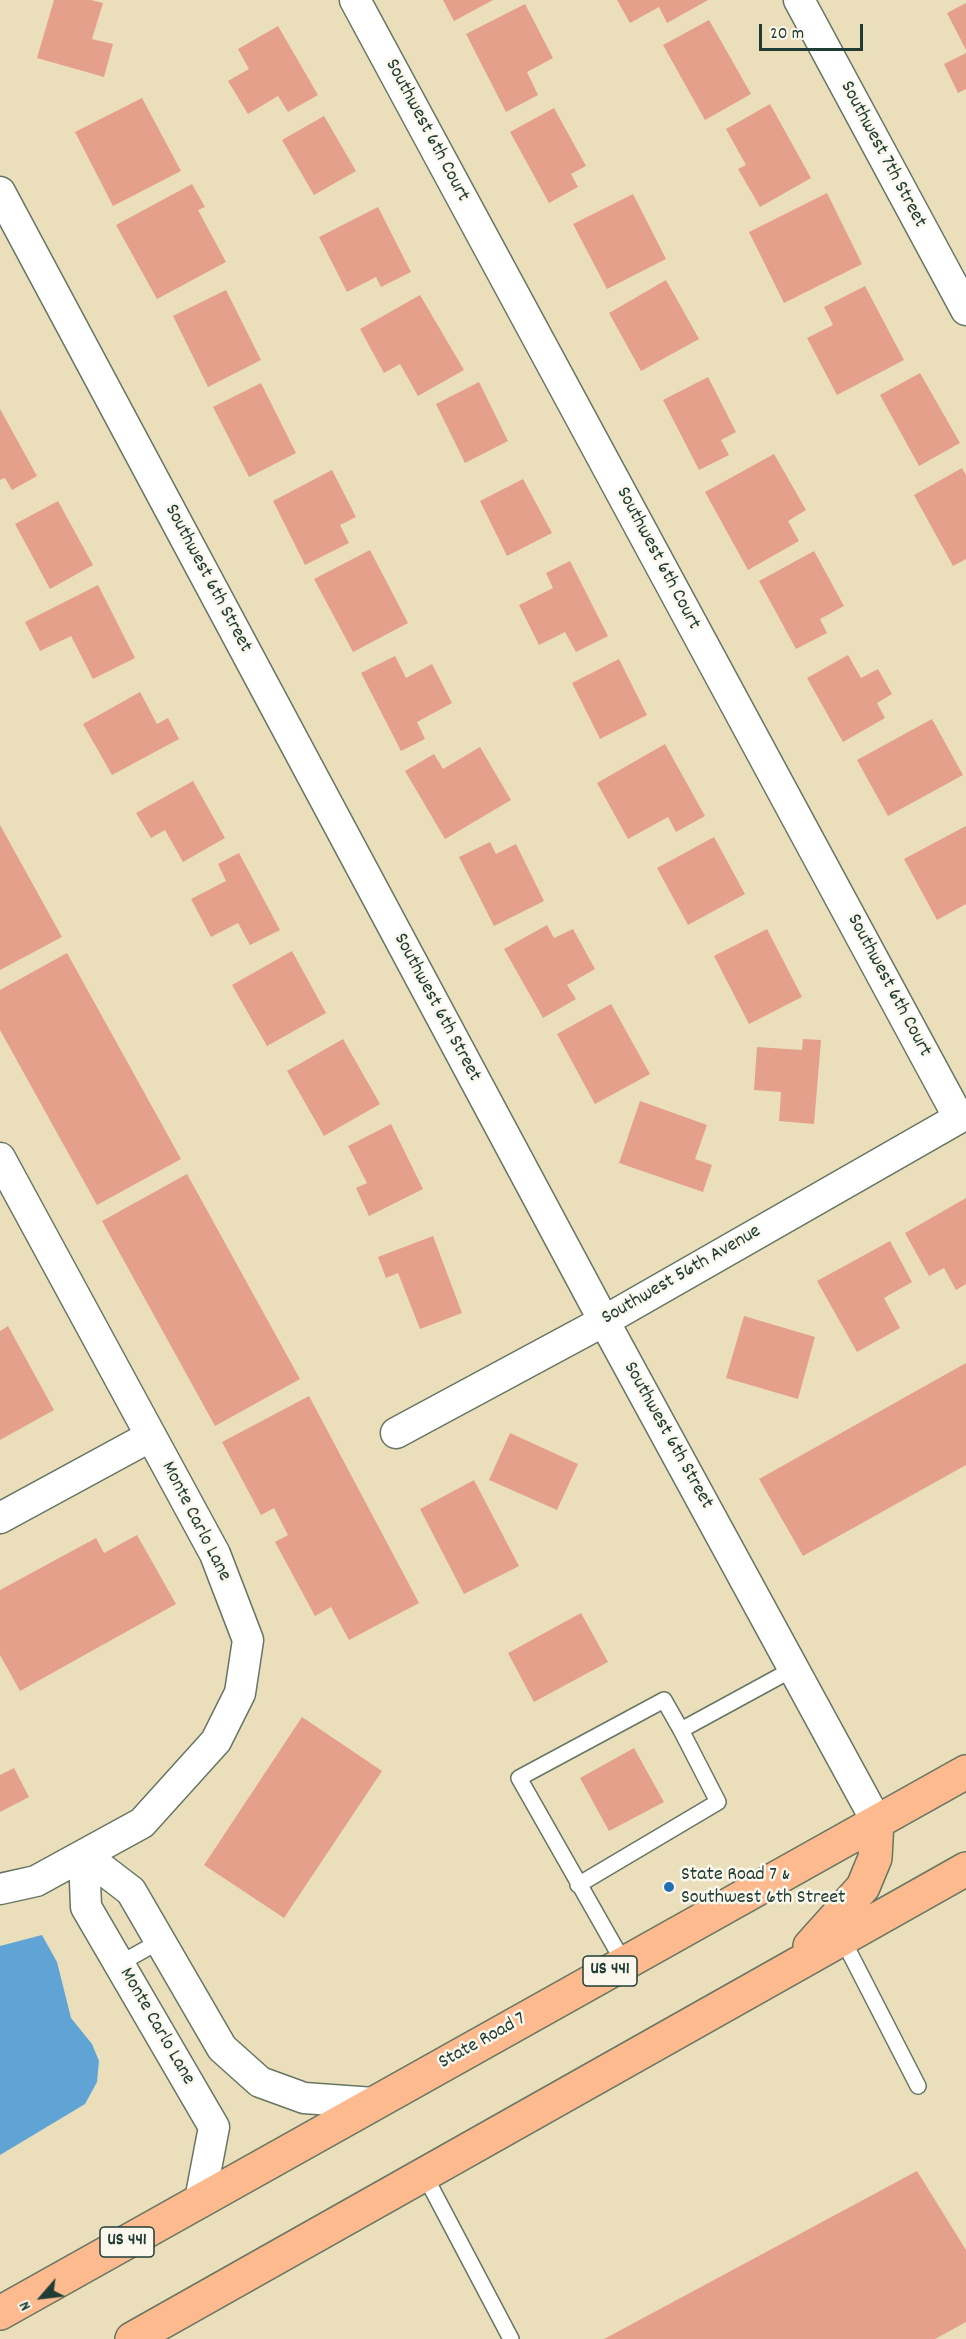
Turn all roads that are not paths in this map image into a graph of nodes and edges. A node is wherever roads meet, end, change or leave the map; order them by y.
1 (355, 0) edge
2 (799, 0) edge
3 (0, 192) edge
4 (966, 310) edge
5 (962, 1116) edge
6 (0, 1158) edge
7 (604, 1321) junction
8 (396, 1433) dead end
9 (151, 1436) junction
10 (0, 1518) edge
11 (793, 1669) junction
12 (681, 1730) junction
13 (966, 1772) edge
14 (877, 1822) junction
15 (84, 1855) junction
16 (966, 1869) edge
17 (578, 1885) junction
18 (0, 1889) edge
19 (842, 1938) junction
20 (160, 1941) junction
21 (119, 1964) junction
22 (624, 1964) junction
23 (791, 1967) junction
24 (918, 2086) dead end
25 (374, 2103) junction
26 (424, 2174) junction
27 (200, 2200) junction
28 (0, 2313) edge
29 (132, 2339) edge
30 (511, 2339) edge

1 - 5 street, Southwest 6th Court
2 - 4 street, Southwest 7th Street
3 - 7 street, Southwest 6th Street
5 - 7 street, Southwest 56th Avenue
6 - 9 street, Monte Carlo Lane
7 - 8 street, Southwest 56th Avenue
7 - 11 street, Southwest 6th Street
9 - 10 street
9 - 15 street, Monte Carlo Lane
11 - 12 lane
11 - 14 street, Southwest 6th Street
12 - 17 lane
12 - 17 lane
13 - 14 main road, State Road 7 / US 441
14 - 22 main road, State Road 7 / US 441
14 - 23 main road
15 - 18 street
15 - 20 street
15 - 21 street, Monte Carlo Lane
16 - 19 main road
17 - 22 lane
19 - 23 main road
19 - 24 lane
20 - 21 lane
20 - 25 street
21 - 27 street, Monte Carlo Lane
22 - 25 main road, State Road 7 / US 441
23 - 26 main road
25 - 27 main road, State Road 7 / US 441
26 - 29 main road
26 - 30 lane
27 - 28 main road, State Road 7 / US 441

